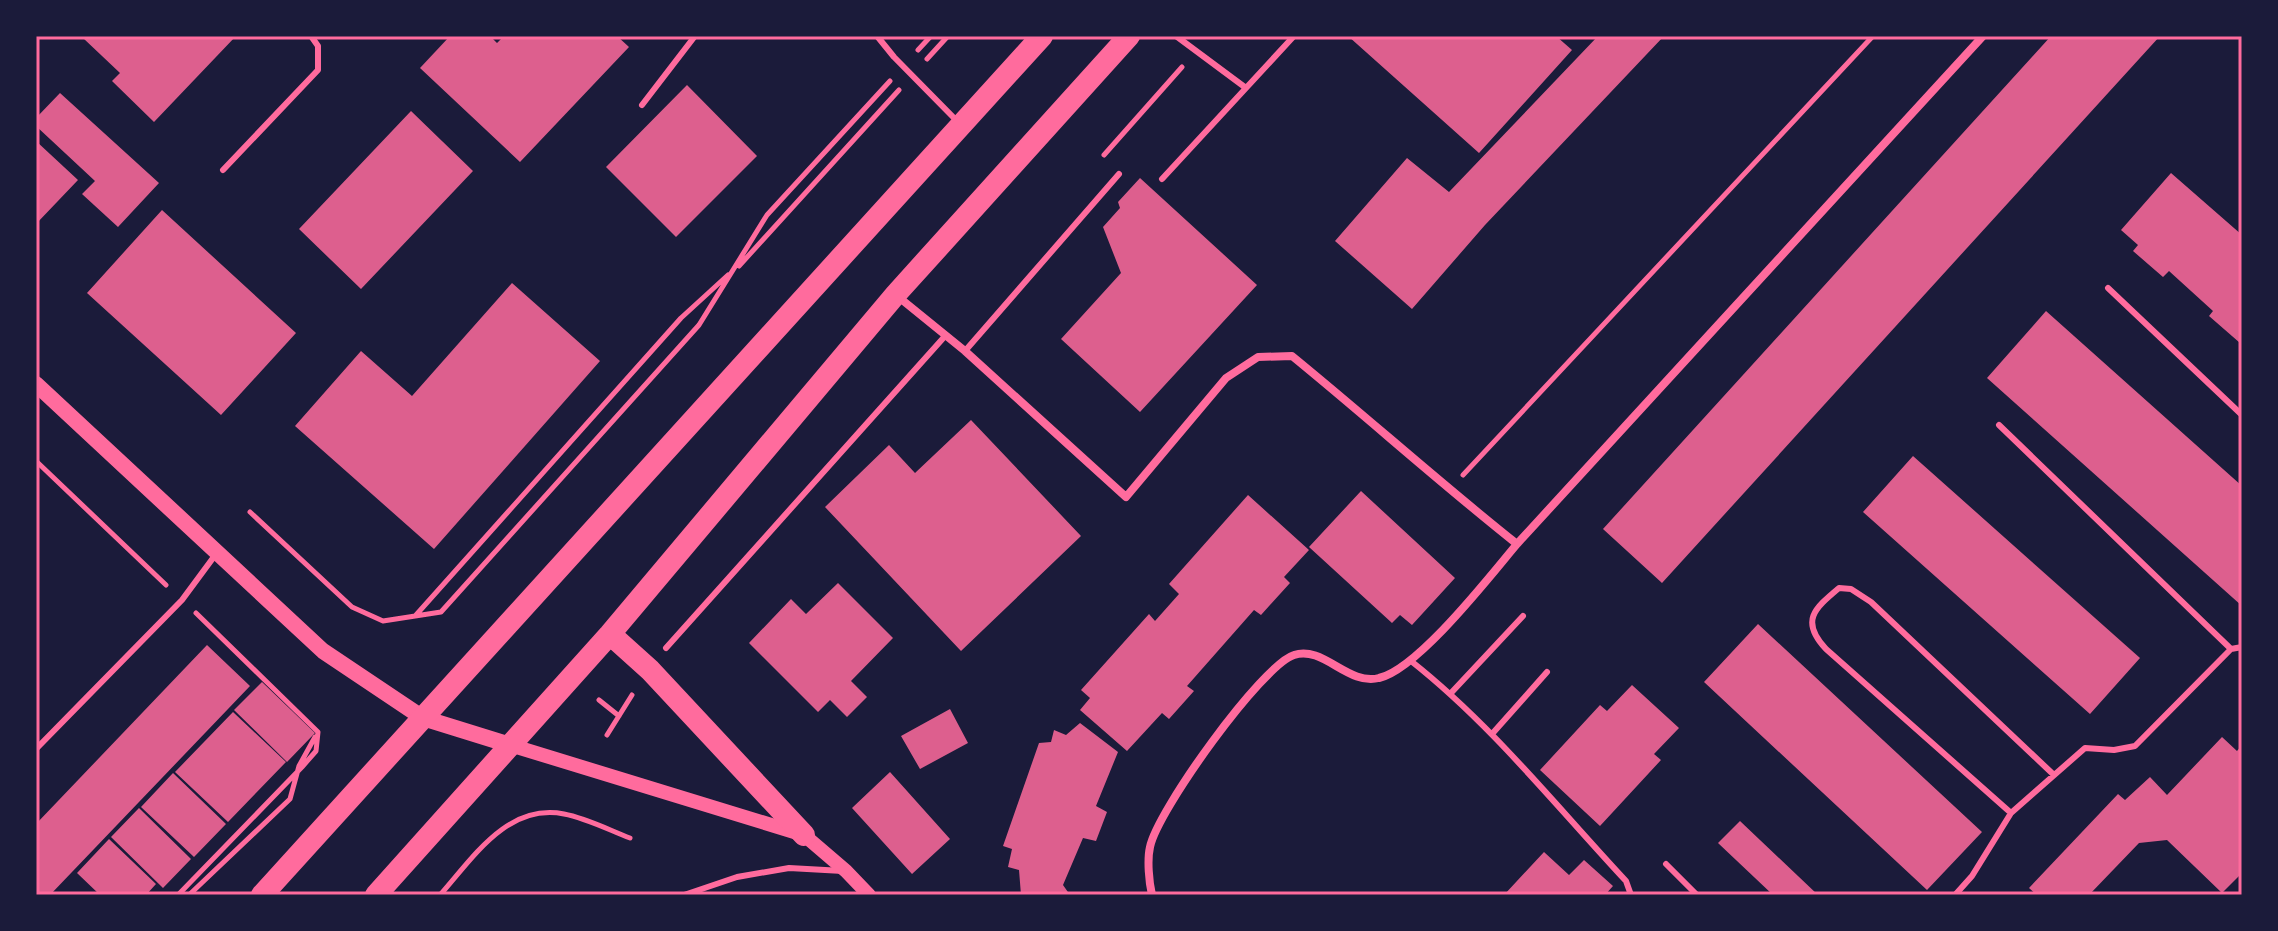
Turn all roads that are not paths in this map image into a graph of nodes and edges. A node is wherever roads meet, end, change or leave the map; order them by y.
1 (311, 36) edge
2 (695, 36) edge
3 (877, 36) edge
4 (1042, 36) edge
5 (1129, 36) edge
6 (1176, 36) edge
7 (1294, 36) edge
8 (1983, 36) edge
9 (1246, 88) junction
10 (642, 105) dead end
11 (961, 125) junction
12 (223, 170) dead end
13 (1119, 174) dead end
14 (1162, 179) dead end
15 (2108, 288) dead end
16 (896, 294) junction
17 (946, 335) junction
18 (965, 351) junction
19 (36, 384) edge
20 (2242, 415) edge
21 (1999, 425) dead end
22 (1517, 544) junction
23 (216, 554) junction
24 (1523, 616) dead end
25 (610, 634) junction
26 (2242, 647) edge
27 (666, 648) dead end
28 (2231, 649) junction
29 (1411, 661) junction
30 (1547, 672) dead end
31 (1451, 693) junction
32 (423, 718) junction
33 (1492, 734) junction
34 (510, 745) junction
35 (36, 749) edge
36 (2054, 775) junction
37 (2011, 813) junction
38 (804, 835) junction
39 (1666, 864) dead end
40 (846, 871) junction
41 (262, 895) edge
42 (376, 895) edge
43 (684, 895) edge
44 (869, 895) edge
45 (1152, 895) edge
46 (1631, 895) edge
47 (1697, 895) edge
48 (1955, 895) edge

1 - 12 lane
2 - 10 lane
3 - 11 lane
4 - 11 highway
5 - 16 highway
6 - 9 lane
7 - 9 lane
8 - 22 street
9 - 14 lane
11 - 32 highway
13 - 18 lane
15 - 20 lane
16 - 17 street
16 - 25 highway
17 - 18 street
17 - 27 lane
18 - 22 street
19 - 23 main road
21 - 28 lane
22 - 29 street
23 - 32 main road
23 - 35 lane
24 - 31 lane
25 - 34 highway
25 - 38 highway
26 - 28 lane
28 - 36 lane
29 - 31 lane
29 - 45 street
30 - 33 lane
31 - 33 lane
32 - 34 main road
32 - 41 highway
33 - 46 lane
34 - 38 street
34 - 42 highway
36 - 37 lane
36 - 37 lane
37 - 48 lane
38 - 40 street
39 - 47 lane
40 - 43 lane
40 - 44 street

